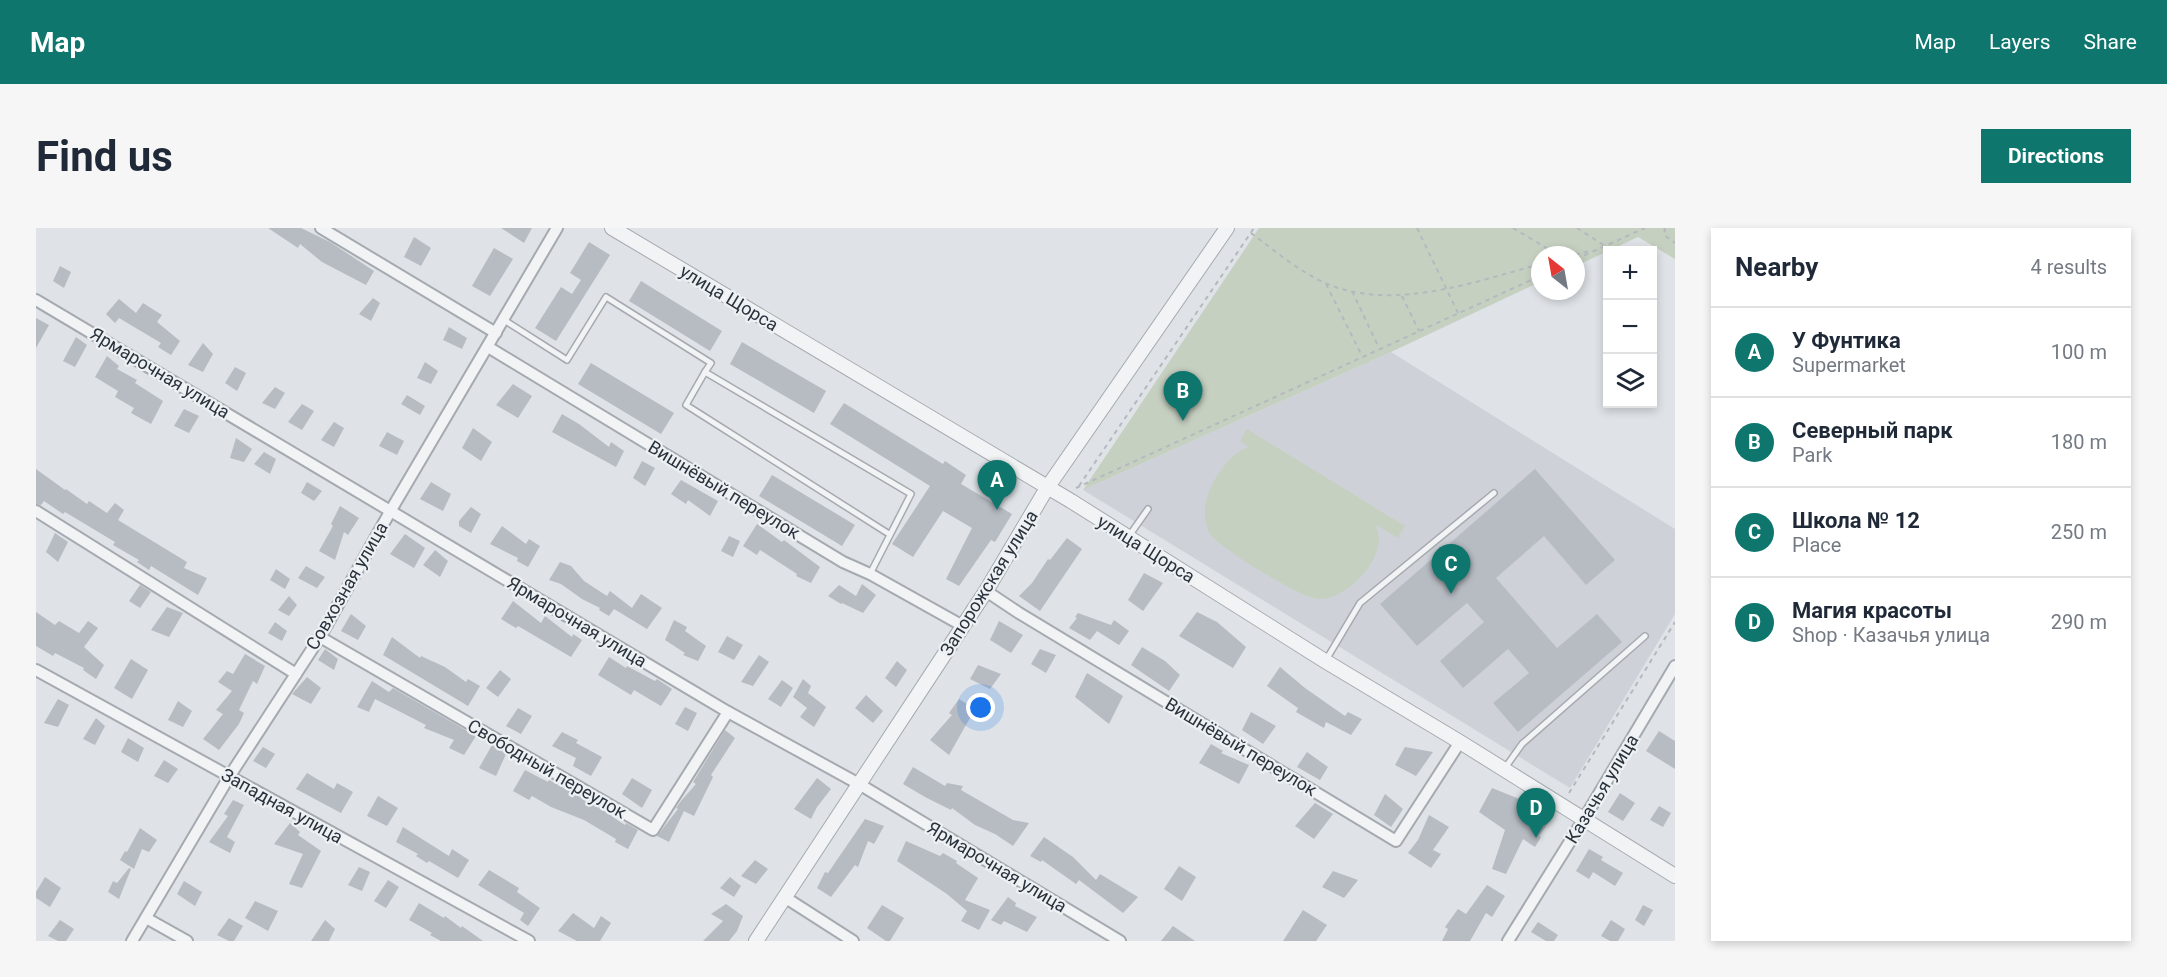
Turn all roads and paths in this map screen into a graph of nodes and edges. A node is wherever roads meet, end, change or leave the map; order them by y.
1 (321, 228) edge
2 (557, 228) edge
3 (612, 228) edge
4 (1227, 228) edge
5 (1254, 228) edge
6 (1417, 228) edge
7 (1513, 228) edge
8 (1577, 228) edge
9 (1645, 228) edge
10 (1665, 228) edge
11 (1251, 233) junction
12 (1675, 243) edge
13 (1543, 246) edge
14 (1606, 246) joint
15 (1601, 248) joint
16 (1585, 252) edge
17 (1585, 255) edge
18 (1531, 266) edge
19 (1531, 280) edge
20 (1326, 284) junction
21 (1446, 289) junction
22 (1352, 291) junction
23 (1402, 296) junction
24 (36, 300) edge
25 (1458, 314) junction
26 (504, 320) junction
27 (1419, 331) junction
28 (496, 333) junction
29 (488, 347) junction
30 (1380, 349) junction
31 (1362, 357) junction
32 (705, 372) junction
33 (1078, 487) junction
34 (1047, 488) junction
35 (1494, 493) dead end
36 (1060, 495) junction
37 (1148, 509) dead end
38 (391, 510) junction
39 (36, 511) edge
40 (890, 534) junction
41 (1128, 538) junction
42 (870, 574) junction
43 (986, 591) junction
44 (1675, 622) edge
45 (963, 626) junction
46 (1645, 636) dead end
47 (320, 637) junction
48 (1325, 661) junction
49 (1675, 666) edge
50 (36, 670) edge
51 (296, 674) junction
52 (728, 712) junction
53 (1460, 742) junction
54 (1504, 769) junction
55 (230, 777) junction
56 (859, 784) junction
57 (1569, 793) dead end
58 (1584, 819) junction
59 (1675, 876) edge
60 (786, 898) junction
61 (146, 918) junction
62 (132, 941) edge
63 (187, 941) edge
64 (529, 941) edge
65 (756, 941) edge
66 (853, 941) edge
67 (1120, 941) edge
68 (1508, 941) edge

1 - 28 street
2 - 26 street, Совхозная улица
3 - 34 street, улица Щорса
4 - 34 street, Запорожская улица
5 - 11 path
6 - 21 path
7 - 13 path
8 - 14 path
9 - 14 path
10 - 12 path
11 - 20 path
11 - 33 path
15 - 16 path
15 - 17 path
18 - 21 path
19 - 25 path
20 - 22 path
20 - 31 path
21 - 23 path
21 - 25 path
22 - 23 path
22 - 30 path
23 - 27 path
24 - 38 street, Ярмарочная улица
25 - 27 path
26 - 28 street, Совхозная улица
26 - 32 lane
27 - 30 path
28 - 29 street, Совхозная улица
29 - 38 street, Совхозная улица
29 - 42 street, Вишнёвый переулок
30 - 31 path
31 - 33 path
32 - 40 lane
32 - 40 lane
33 - 36 path
34 - 36 street, улица Щорса
34 - 43 street, Запорожская улица
35 - 48 lane
36 - 41 street, улица Щорса
37 - 41 lane
38 - 47 street, Совхозная улица
38 - 52 street, Ярмарочная улица
39 - 51 street
40 - 42 lane
41 - 48 street, улица Щорса
42 - 45 street, Вишнёвый переулок
43 - 45 street, Запорожская улица
43 - 53 street, Вишнёвый переулок
44 - 57 path
45 - 56 street, Запорожская улица
46 - 54 lane
47 - 51 street, Совхозная улица
47 - 52 street, Свободный переулок
48 - 53 street, улица Щорса
49 - 58 street, Казачья улица
50 - 55 street, Западная улица
51 - 55 street, Совхозная улица
52 - 56 street, Ярмарочная улица
53 - 54 street, улица Щорса
54 - 58 street, улица Щорса
55 - 61 street, Совхозная улица
55 - 64 street, Западная улица
56 - 60 street, Запорожская улица
56 - 67 street, Ярмарочная улица
58 - 59 street, улица Щорса
58 - 68 street, Казачья улица
60 - 65 street, Запорожская улица
60 - 66 street
61 - 62 street, Совхозная улица
61 - 63 street

